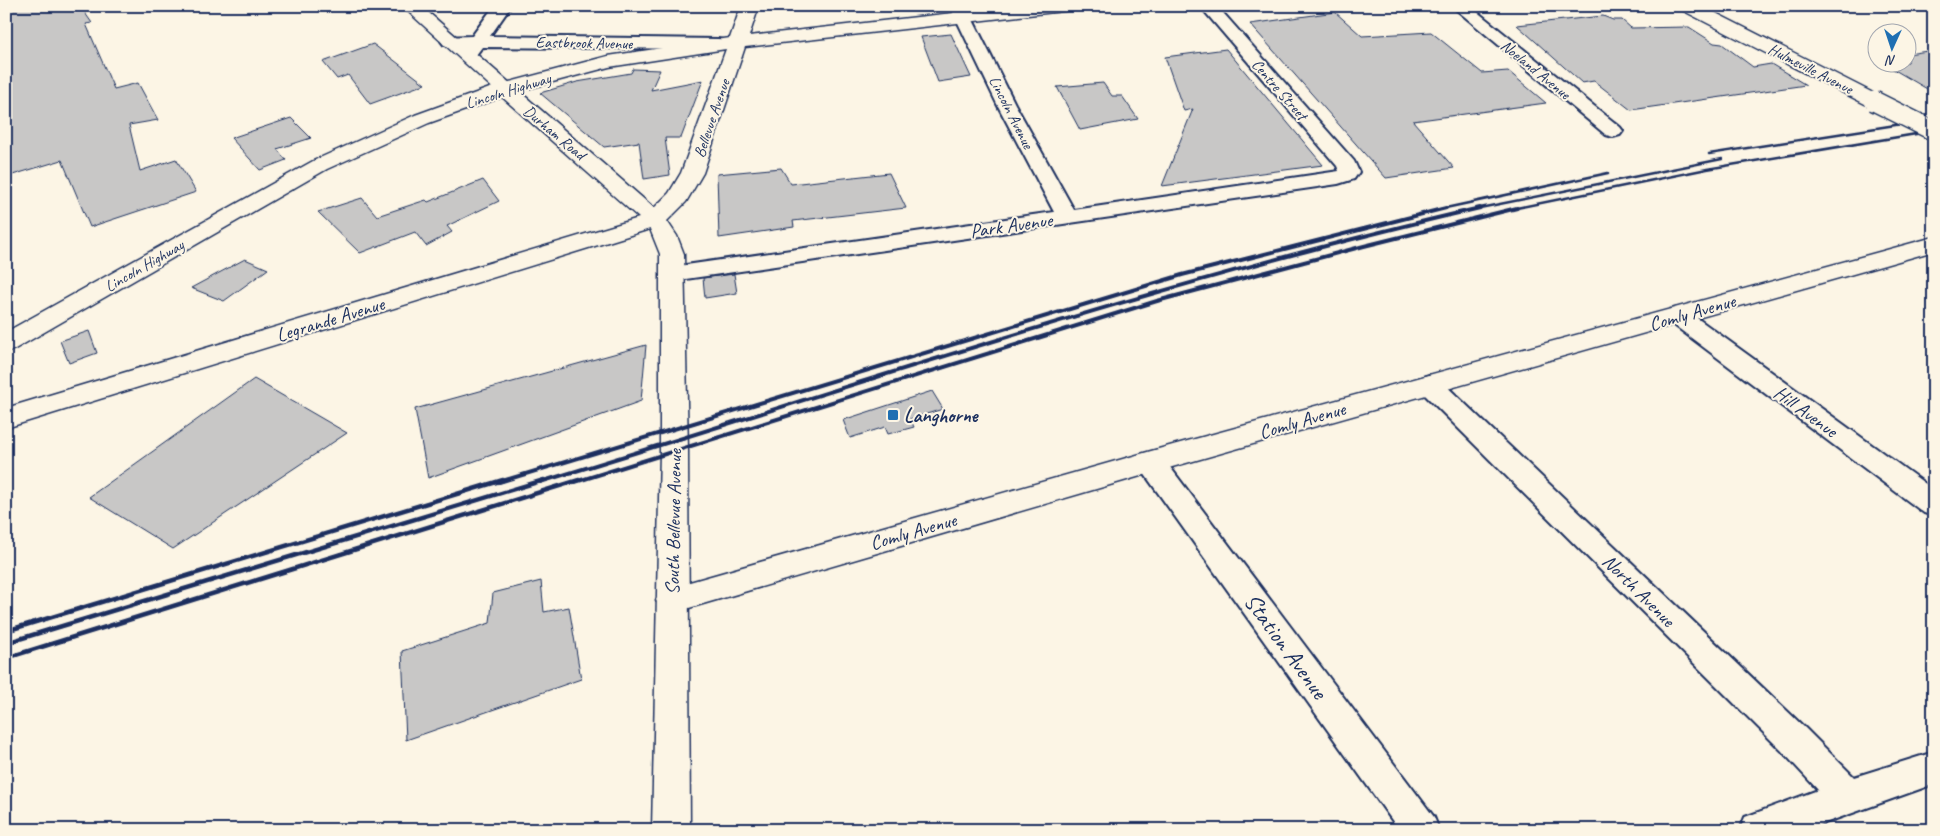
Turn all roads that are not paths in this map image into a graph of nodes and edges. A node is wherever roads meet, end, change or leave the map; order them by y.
1 (410, 6) edge
2 (502, 6) edge
3 (750, 6) edge
4 (1064, 6) edge
5 (1208, 6) edge
6 (1460, 6) edge
7 (1688, 6) edge
8 (960, 12) edge
9 (728, 43) junction
10 (472, 48) junction
11 (505, 89) junction
12 (1613, 131) dead end
13 (1934, 131) edge
14 (1349, 172) joint
15 (1067, 217) junction
16 (654, 220) junction
17 (1934, 244) edge
18 (672, 274) junction
19 (1678, 316) junction
20 (6, 343) edge
21 (1429, 384) junction
22 (6, 418) edge
23 (1151, 462) junction
24 (1934, 505) edge
25 (672, 600) junction
26 (1934, 768) edge
27 (1848, 796) junction
28 (671, 830) edge
29 (1421, 830) edge
30 (1758, 830) edge

1 - 10 main road, Durham Road
2 - 10 street
3 - 9 main road, Bellevue Avenue
4 - 8 main road, Lincoln Highway
5 - 14 street, Centre Street
6 - 12 street, Noeland Avenue
7 - 13 main road, Hulmeville Avenue, bridge
8 - 9 main road, Lincoln Highway
8 - 15 street, Lincoln Avenue
9 - 10 street, Eastbrook Avenue
9 - 11 main road, Lincoln Highway
9 - 16 main road, Bellevue Avenue
10 - 11 main road, Durham Road
11 - 16 main road, Durham Road
11 - 20 main road, Lincoln Highway
14 - 15 street, Park Avenue
15 - 18 street, Park Avenue
16 - 18 main road, South Bellevue Avenue
16 - 22 main road, Legrande Avenue
17 - 19 main road, Comly Avenue
18 - 25 main road, South Bellevue Avenue
19 - 21 main road, Comly Avenue
19 - 24 street, Hill Avenue
21 - 23 main road, Comly Avenue
21 - 27 street, North Avenue
23 - 25 main road, Comly Avenue
23 - 29 street, Station Avenue
25 - 28 main road, South Bellevue Avenue
26 - 27 street
27 - 30 street

